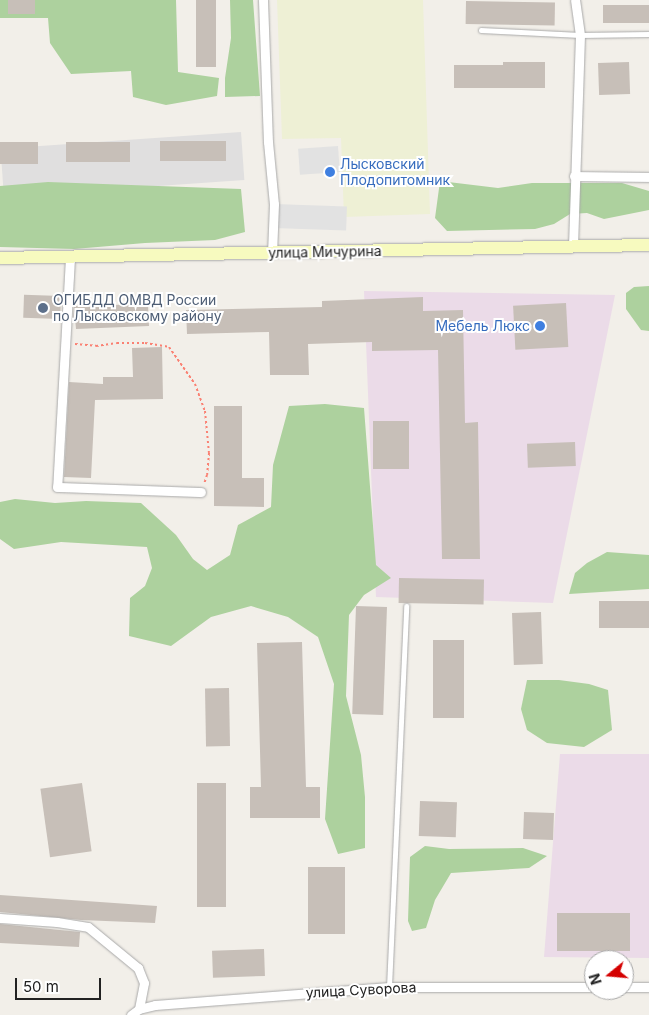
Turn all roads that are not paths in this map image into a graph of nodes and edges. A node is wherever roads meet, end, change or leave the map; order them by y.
1 (263, 0) edge
2 (576, 0) edge
3 (481, 30) dead end
4 (649, 34) edge
5 (580, 35) junction
6 (574, 176) junction
7 (649, 177) edge
8 (649, 245) edge
9 (573, 246) junction
10 (272, 253) junction
11 (0, 258) edge
12 (70, 258) junction
13 (201, 492) road end
14 (406, 606) dead end
15 (0, 918) edge
16 (584, 987) edge
17 (634, 987) edge
18 (649, 987) edge
19 (389, 988) junction
20 (139, 1009) junction
21 (130, 1015) edge

1 - 10 street
2 - 5 street
3 - 5 lane
4 - 5 lane
5 - 6 street
6 - 7 street
6 - 9 street
8 - 9 main road, улица Мичурина
9 - 10 main road, улица Мичурина
10 - 12 main road, улица Мичурина
11 - 12 main road, улица Мичурина
12 - 13 street
14 - 19 lane
15 - 20 street
16 - 19 street, улица Суворова
17 - 18 street
19 - 20 street, улица Суворова
20 - 21 street, улица Суворова

